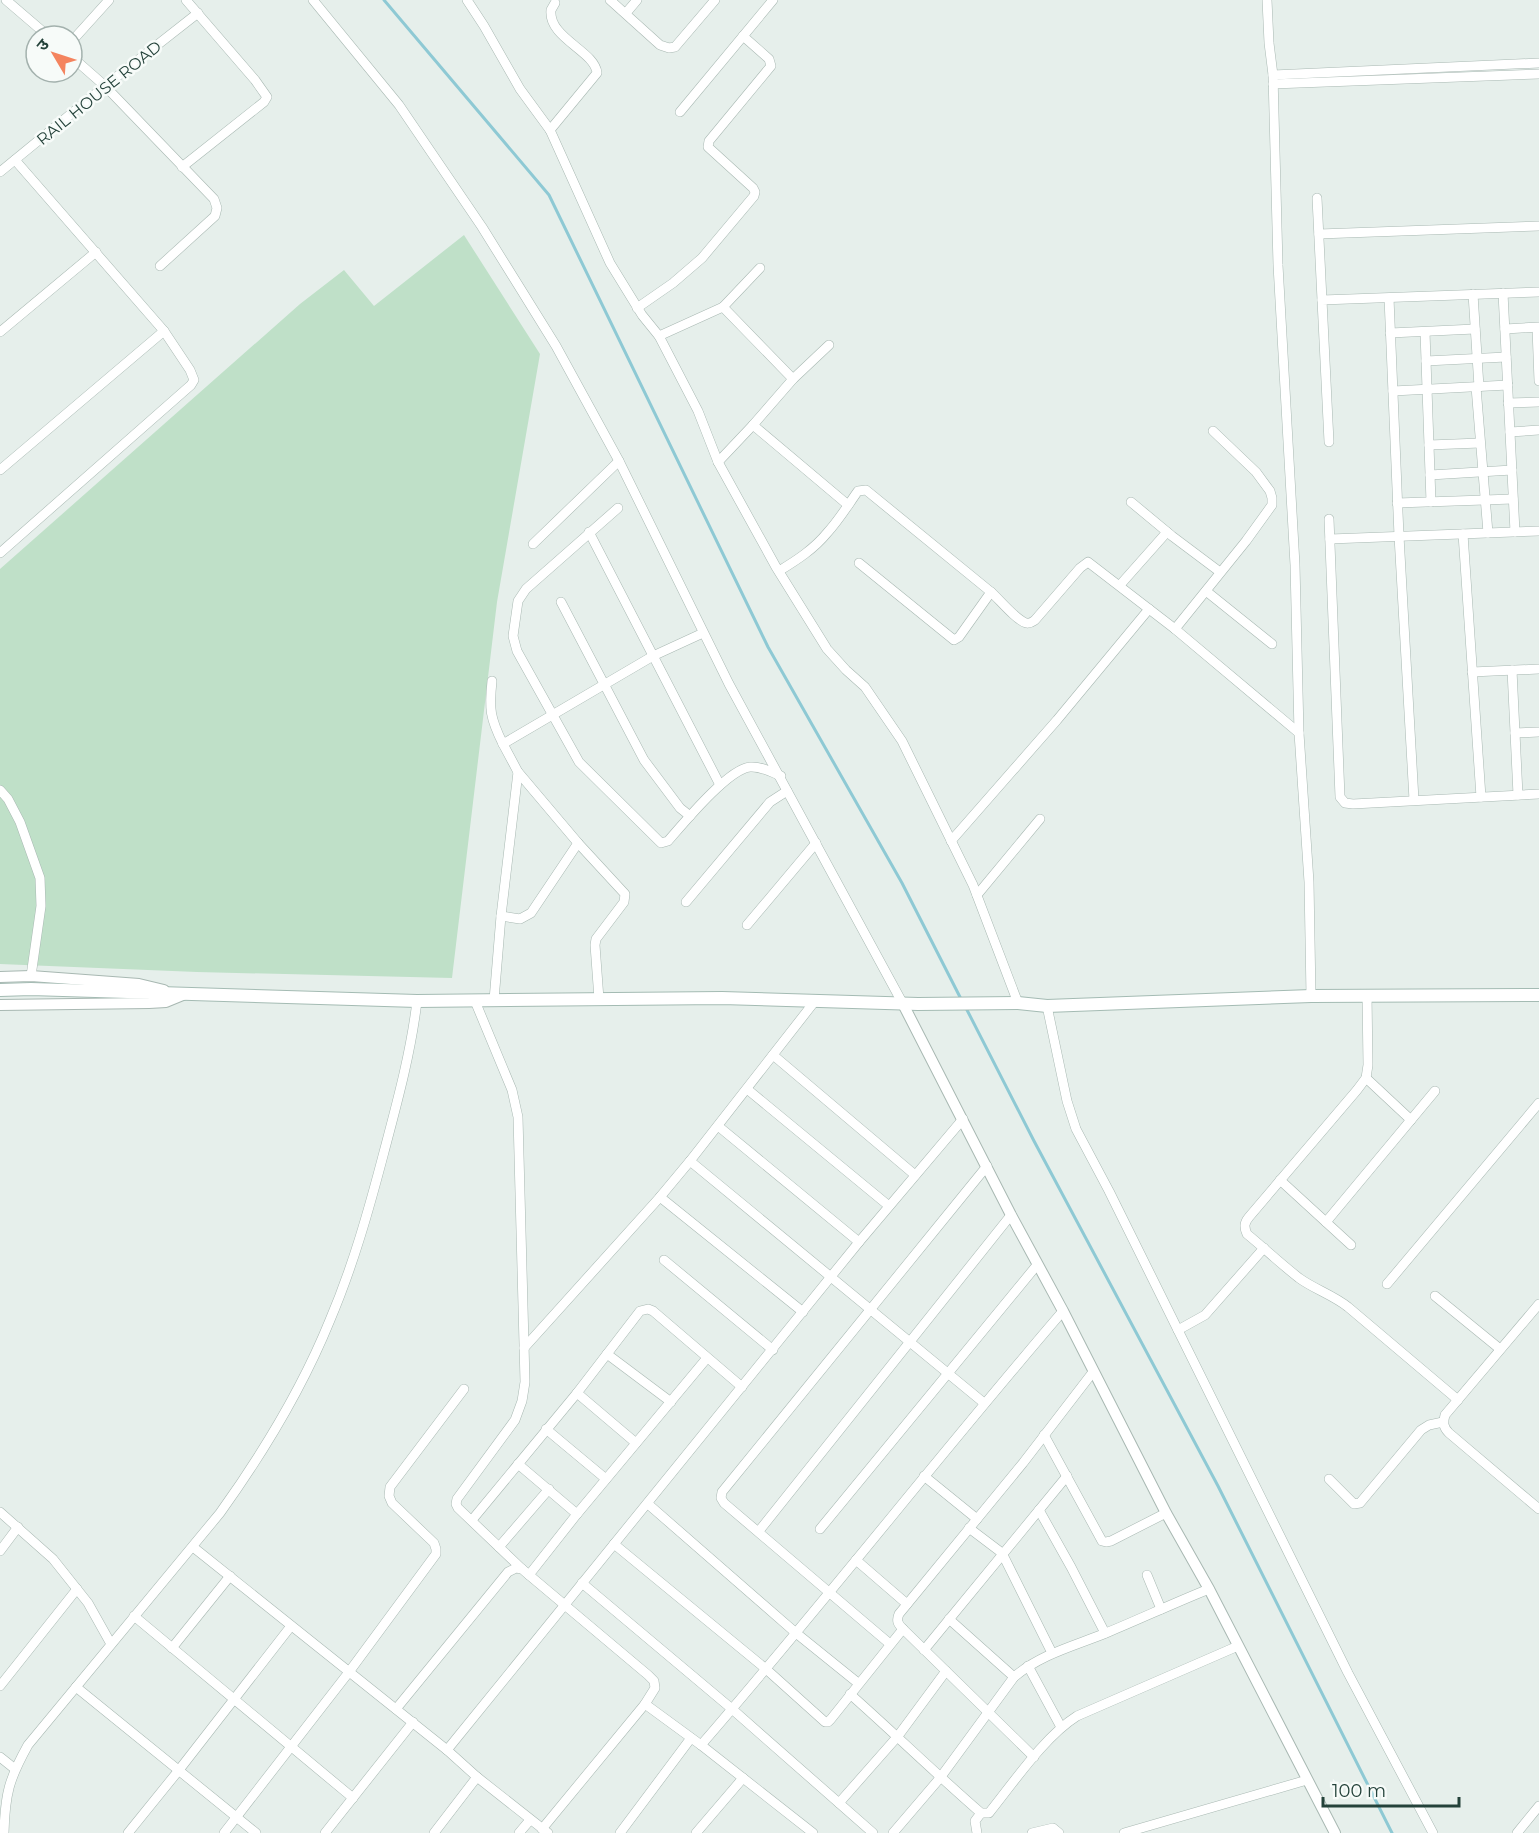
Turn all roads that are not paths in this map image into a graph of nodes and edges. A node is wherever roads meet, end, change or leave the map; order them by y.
1 (6, 0) edge
2 (109, 0) edge
3 (186, 0) edge
4 (313, 0) edge
5 (466, 0) edge
6 (610, 0) edge
7 (637, 0) edge
8 (715, 0) edge
9 (773, 0) edge
10 (1267, 0) edge
11 (555, 3) dead end
12 (198, 13) junction
13 (626, 13) junction
14 (34, 24) edge
15 (84, 28) edge
16 (743, 36) junction
17 (1539, 63) edge
18 (84, 68) edge
19 (1539, 74) edge
20 (1273, 80) junction
21 (105, 86) junction
22 (681, 112) dead end
23 (550, 130) junction
24 (15, 160) junction
25 (182, 167) junction
26 (0, 172) edge
27 (1317, 198) dead end
28 (1539, 225) edge
29 (1318, 234) junction
30 (96, 252) junction
31 (160, 266) dead end
32 (760, 268) dead end
33 (1539, 291) edge
34 (1503, 293) junction
35 (1473, 294) junction
36 (1389, 298) junction
37 (1322, 300) junction
38 (723, 307) junction
39 (637, 308) junction
40 (1538, 328) edge
41 (1475, 329) junction
42 (1505, 329) junction
43 (164, 331) junction
44 (0, 332) edge
45 (1425, 332) junction
46 (1390, 333) junction
47 (659, 336) junction
48 (829, 345) dead end
49 (1506, 357) junction
50 (1477, 358) junction
51 (1426, 361) junction
52 (1539, 374) edge
53 (793, 379) junction
54 (1539, 381) edge
55 (1508, 385) junction
56 (1477, 387) junction
57 (1427, 389) junction
58 (1393, 391) junction
59 (1539, 402) edge
60 (1508, 403) junction
61 (753, 425) junction
62 (1539, 430) edge
63 (1213, 431) dead end
64 (1510, 432) junction
65 (1329, 442) dead end
66 (1480, 443) junction
67 (1429, 445) junction
68 (619, 460) junction
69 (718, 462) junction
70 (0, 470) edge
71 (1512, 470) junction
72 (1482, 472) junction
73 (1430, 475) junction
74 (1486, 500) junction
75 (1513, 500) junction
76 (1131, 502) dead end
77 (1431, 502) junction
78 (1398, 503) junction
79 (848, 505) junction
80 (618, 508) dead end
81 (1329, 519) dead end
82 (1539, 531) edge
83 (589, 532) junction
84 (1167, 532) junction
85 (1515, 532) junction
86 (1488, 533) junction
87 (1463, 534) junction
88 (1399, 536) junction
89 (1330, 539) junction
90 (533, 544) dead end
91 (0, 554) edge
92 (859, 563) dead end
93 (779, 571) junction
94 (1220, 572) junction
95 (1120, 585) junction
96 (1206, 591) junction
97 (991, 592) junction
98 (561, 602) dead end
99 (1149, 609) junction
100 (1174, 629) junction
101 (703, 633) junction
102 (1272, 644) dead end
103 (653, 656) junction
104 (1539, 669) edge
105 (1512, 670) junction
106 (1472, 672) junction
107 (492, 681) dead end
108 (605, 686) junction
109 (554, 716) junction
110 (1539, 732) edge
111 (1299, 733) junction
112 (1515, 733) junction
113 (503, 744) junction
114 (518, 772) junction
115 (781, 776) junction
116 (720, 785) junction
117 (0, 790) edge
118 (788, 791) junction
119 (1539, 794) edge
120 (1518, 795) junction
121 (1481, 797) junction
122 (1414, 800) junction
123 (690, 816) junction
124 (1040, 819) dead end
125 (951, 841) junction
126 (578, 843) junction
127 (816, 843) junction
128 (977, 895) junction
129 (686, 902) dead end
130 (501, 916) junction
131 (747, 925) dead end
132 (32, 976) junction
133 (0, 977) edge
134 (0, 990) edge
135 (183, 995) junction
136 (1367, 995) junction
137 (1539, 995) edge
138 (1311, 996) junction
139 (599, 999) junction
140 (494, 1000) junction
141 (417, 1001) junction
142 (475, 1001) junction
143 (815, 1001) junction
144 (903, 1004) junction
145 (1012, 1004) junction
146 (0, 1005) edge
147 (1047, 1006) junction
148 (773, 1055) junction
149 (1366, 1078) junction
150 (747, 1089) junction
151 (1435, 1091) dead end
152 (1539, 1103) edge
153 (963, 1119) junction
154 (1411, 1120) junction
155 (718, 1126) junction
156 (690, 1161) junction
157 (987, 1166) junction
158 (915, 1175) junction
159 (1280, 1180) junction
160 (660, 1197) junction
161 (889, 1206) junction
162 (1011, 1215) junction
163 (1326, 1222) junction
164 (859, 1242) junction
165 (1351, 1245) dead end
166 (1264, 1248) junction
167 (664, 1260) dead end
168 (1037, 1265) junction
169 (831, 1277) junction
170 (1387, 1284) dead end
171 (1435, 1296) dead end
172 (1539, 1304) edge
173 (871, 1309) junction
174 (1063, 1311) junction
175 (803, 1312) junction
176 (1535, 1316) edge
177 (1178, 1330) junction
178 (910, 1342) junction
179 (524, 1348) junction
180 (1500, 1349) junction
181 (773, 1350) junction
182 (607, 1354) junction
183 (707, 1358) junction
184 (1093, 1372) junction
185 (948, 1374) junction
186 (742, 1387) junction
187 (464, 1389) dead end
188 (577, 1393) junction
189 (1458, 1400) junction
190 (671, 1402) junction
191 (984, 1403) junction
192 (1443, 1422) junction
193 (546, 1429) junction
194 (1044, 1435) junction
195 (636, 1443) junction
196 (518, 1464) junction
197 (924, 1476) junction
198 (1067, 1476) junction
199 (606, 1479) junction
200 (1329, 1479) dead end
201 (549, 1489) junction
202 (648, 1504) junction
203 (1539, 1509) edge
204 (1039, 1510) junction
205 (0, 1512) edge
206 (1166, 1513) junction
207 (577, 1514) junction
208 (977, 1519) junction
209 (472, 1520) junction
210 (18, 1527) junction
211 (969, 1528) junction
212 (820, 1529) dead end
213 (759, 1532) junction
214 (614, 1544) junction
215 (499, 1546) junction
216 (193, 1547) junction
217 (0, 1551) edge
218 (1002, 1553) junction
219 (856, 1560) junction
220 (526, 1572) junction
221 (1147, 1575) dead end
222 (230, 1576) junction
223 (582, 1583) junction
224 (77, 1589) junction
225 (1209, 1589) junction
226 (829, 1591) junction
227 (564, 1604) junction
228 (907, 1604) junction
229 (1161, 1609) junction
230 (134, 1616) junction
231 (950, 1619) junction
232 (291, 1626) junction
233 (903, 1629) junction
234 (796, 1633) junction
235 (1105, 1633) junction
236 (111, 1644) junction
237 (890, 1644) junction
238 (1238, 1646) junction
239 (172, 1648) junction
240 (924, 1650) junction
241 (1052, 1653) junction
242 (1028, 1666) junction
243 (766, 1669) junction
244 (946, 1671) junction
245 (349, 1672) junction
246 (1014, 1677) junction
247 (858, 1683) junction
248 (0, 1686) edge
249 (76, 1687) junction
250 (850, 1694) junction
251 (234, 1700) junction
252 (645, 1704) junction
253 (396, 1708) junction
254 (732, 1709) junction
255 (987, 1712) junction
256 (413, 1722) junction
257 (1061, 1727) junction
258 (898, 1736) junction
259 (692, 1738) junction
260 (701, 1745) junction
261 (292, 1748) junction
262 (447, 1750) junction
263 (0, 1757) edge
264 (1034, 1757) junction
265 (15, 1769) junction
266 (179, 1770) junction
267 (477, 1777) junction
268 (743, 1778) junction
269 (940, 1778) junction
270 (1307, 1780) junction
271 (353, 1798) junction
272 (839, 1803) junction
273 (1539, 1806) edge
274 (981, 1813) junction
275 (236, 1817) junction
276 (530, 1820) junction
277 (545, 1831) edge
278 (1331, 1832) edge
279 (4, 1833) edge
280 (128, 1833) edge
281 (224, 1833) edge
282 (256, 1833) edge
283 (325, 1833) edge
284 (434, 1833) edge
285 (519, 1833) edge
286 (620, 1833) edge
287 (696, 1833) edge
288 (813, 1833) edge
289 (873, 1833) edge
290 (893, 1833) edge
291 (977, 1833) edge
292 (1032, 1833) edge
293 (1059, 1833) edge
294 (1124, 1833) edge
295 (1433, 1833) edge
296 (1517, 1833) edge

1 - 14 street
2 - 15 street
3 - 12 street
4 - 68 street
5 - 23 street
6 - 13 street
7 - 13 street
8 - 13 street
9 - 16 street
10 - 20 street
11 - 23 street
12 - 21 street, RAIL HOUSE ROAD
12 - 25 street
16 - 22 street
16 - 39 street
17 - 20 street
18 - 21 street
19 - 20 street
20 - 111 street
21 - 24 street, RAIL HOUSE ROAD
21 - 25 street
23 - 39 street
24 - 26 street, RAIL HOUSE ROAD
24 - 30 street
25 - 31 street
27 - 29 street
28 - 29 street
29 - 37 street
30 - 43 street
30 - 44 street
32 - 38 street
33 - 34 street
34 - 35 street
34 - 42 street
35 - 36 street
35 - 41 street
36 - 37 street
36 - 46 street
37 - 65 street
38 - 47 street
38 - 53 street
39 - 47 street
40 - 42 street
40 - 52 street
41 - 45 street
41 - 50 street
42 - 49 street
43 - 70 street
43 - 91 street
45 - 46 street
45 - 51 street
46 - 58 street
47 - 69 street
48 - 53 street
49 - 50 street
49 - 55 street
50 - 51 street
50 - 56 street
51 - 57 street
52 - 54 street
53 - 61 street
55 - 56 street
55 - 60 street
56 - 57 street
56 - 66 street
57 - 58 street
57 - 67 street
58 - 78 street
59 - 60 street
60 - 64 street
61 - 69 street
61 - 79 street
62 - 64 street
63 - 94 street
64 - 71 street
66 - 67 street
66 - 72 street
67 - 73 street
68 - 90 street
68 - 101 street
69 - 93 street
71 - 72 street
71 - 75 street
72 - 73 street
72 - 74 street
73 - 77 street
74 - 75 street
74 - 77 street
74 - 86 street
75 - 85 street
76 - 84 street
77 - 78 street
78 - 88 street
79 - 93 street
79 - 97 street
80 - 83 street
81 - 89 street
82 - 85 street
83 - 103 street
83 - 109 street
84 - 94 street
84 - 95 street
85 - 86 street
86 - 87 street
87 - 88 street
87 - 106 street
88 - 89 street
88 - 122 street
89 - 122 street
92 - 97 street
93 - 125 street
94 - 96 street
95 - 97 street
95 - 99 street
96 - 100 street
96 - 102 street
98 - 108 street
99 - 100 street
99 - 125 street
100 - 111 street
101 - 103 street
101 - 115 street
103 - 108 street
103 - 116 street
104 - 105 street
105 - 106 street
105 - 112 street
106 - 121 street
107 - 113 street
108 - 109 street
108 - 123 street
109 - 113 street
109 - 123 street
110 - 112 street
111 - 138 street
112 - 120 street
113 - 114 street
114 - 126 street
114 - 130 street
115 - 116 street
115 - 118 street
116 - 123 street
117 - 132 street
118 - 127 street
118 - 129 street
119 - 120 street
120 - 121 street
121 - 122 street
124 - 128 street
125 - 128 street
126 - 130 street
126 - 139 street
127 - 131 street
127 - 144 street
128 - 145 street
130 - 140 street
132 - 133 street
132 - 135 street
134 - 135 main road
135 - 141 main road
135 - 146 street
136 - 137 main road
136 - 138 main road
136 - 149 street
138 - 147 main road
139 - 140 main road
139 - 143 main road
140 - 142 main road
141 - 142 main road
141 - 216 street
142 - 179 street
143 - 144 main road
143 - 148 street
144 - 145 main road
144 - 153 street
145 - 147 main road
147 - 177 street
148 - 150 street
148 - 158 street
149 - 154 street
149 - 159 street
150 - 155 street
150 - 161 street
151 - 154 street
152 - 170 street
153 - 157 street
153 - 158 street
154 - 163 street
155 - 156 street
155 - 164 street
156 - 160 street
156 - 169 street
157 - 162 street
157 - 173 street
158 - 161 street
159 - 163 street
159 - 166 street
160 - 175 street
160 - 179 street
161 - 164 street
162 - 168 street
162 - 178 street
163 - 165 street
164 - 169 street
166 - 177 street
166 - 189 street
167 - 181 street
168 - 174 street
168 - 185 street
169 - 173 street
169 - 175 street
171 - 180 street
172 - 176 street
173 - 178 street
173 - 213 street
174 - 184 street
174 - 191 street
175 - 181 street
176 - 180 street
177 - 295 street
178 - 185 street
178 - 213 street
179 - 209 street
180 - 189 street
181 - 186 street
182 - 183 street
182 - 188 street
182 - 190 street
183 - 186 street
183 - 190 street
184 - 194 street
184 - 206 street
185 - 191 street
185 - 212 street
186 - 202 street
187 - 245 street
188 - 193 street
188 - 195 street
189 - 192 street
190 - 195 street
191 - 197 street
192 - 200 street
192 - 203 street
193 - 196 street
193 - 199 street
194 - 198 street
194 - 208 street
195 - 199 street
196 - 201 street
196 - 209 street
197 - 208 street
197 - 219 street
198 - 204 street
198 - 206 street
199 - 207 street
201 - 207 street
201 - 215 street
202 - 214 street
202 - 234 street
204 - 218 street
204 - 235 street
205 - 210 street
206 - 225 street
207 - 220 street
208 - 211 street
209 - 215 street
210 - 217 street
210 - 224 street
211 - 218 street
211 - 228 street
213 - 226 street
214 - 223 street
214 - 243 street
215 - 220 street
216 - 222 street
216 - 230 street
218 - 231 street
218 - 241 street
219 - 226 street
219 - 228 street
220 - 227 street
220 - 253 street
221 - 229 street
222 - 232 street
222 - 239 street
223 - 227 street
223 - 254 street
224 - 236 street
224 - 248 street
225 - 229 street
225 - 238 street
226 - 234 street
226 - 237 street
227 - 252 street
227 - 262 street
228 - 233 street
229 - 235 street
230 - 236 street
230 - 239 street
231 - 240 street
231 - 246 street
232 - 245 street
232 - 251 street
233 - 237 street
233 - 240 street
234 - 243 street
234 - 247 street
235 - 241 street
236 - 249 street
237 - 247 street
238 - 257 street
238 - 270 street
239 - 251 street
240 - 244 street
241 - 242 street
242 - 246 street
242 - 257 street
243 - 250 street
243 - 254 street
244 - 255 street
244 - 258 street
245 - 253 street
245 - 261 street
246 - 255 street
247 - 250 street
249 - 265 street
249 - 266 street
250 - 258 street
251 - 261 street
251 - 266 street
252 - 259 street
252 - 277 street
253 - 256 street
254 - 260 street
254 - 272 street
255 - 264 street
255 - 269 street
256 - 262 street
256 - 271 street
257 - 264 street
258 - 269 street
258 - 272 street
259 - 260 street
259 - 286 street
260 - 268 street
261 - 271 street
261 - 275 street
262 - 267 street
263 - 265 street
264 - 274 street
265 - 279 street
266 - 275 street
266 - 280 street
267 - 276 street
267 - 284 street
268 - 287 street
268 - 288 street
269 - 274 street
269 - 290 street
270 - 278 street
270 - 294 street
271 - 283 street
272 - 289 street
273 - 296 street
274 - 291 street
275 - 281 street
275 - 282 street
276 - 277 street
276 - 285 street
292 - 293 street

